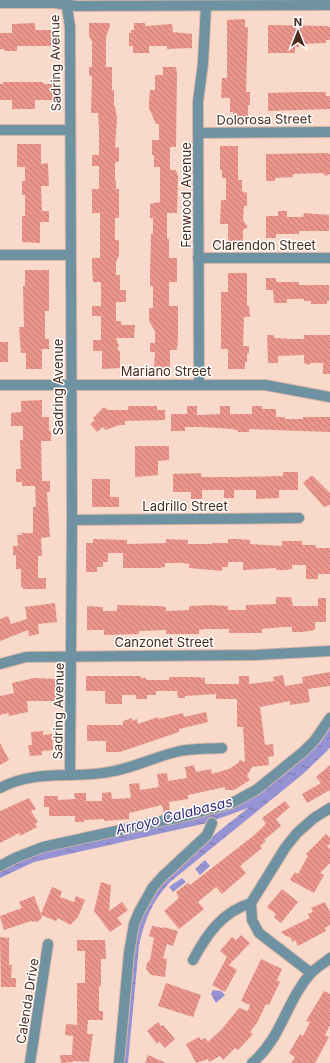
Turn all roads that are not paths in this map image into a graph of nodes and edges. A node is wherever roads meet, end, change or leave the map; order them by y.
1 (67, 2) edge
2 (0, 3) edge
3 (330, 5) edge
4 (206, 6) junction
5 (0, 130) edge
6 (70, 130) junction
7 (330, 132) edge
8 (199, 133) junction
9 (0, 255) edge
10 (70, 255) junction
11 (198, 258) junction
12 (330, 258) edge
13 (71, 384) junction
14 (199, 384) junction
15 (0, 385) edge
16 (330, 397) edge
17 (299, 518) dead end
18 (72, 520) junction
19 (330, 651) edge
20 (72, 656) junction
21 (0, 664) edge
22 (330, 718) edge
23 (222, 748) dead end
24 (70, 774) junction
25 (0, 788) edge
26 (330, 808) edge
27 (212, 823) dead end
28 (0, 866) edge
29 (251, 903) junction
30 (48, 944) dead end
31 (330, 958) edge
32 (193, 960) dead end
33 (311, 973) junction
34 (30, 1063) edge
35 (119, 1063) edge
36 (252, 1063) edge

1 - 2 street
1 - 4 street
1 - 6 street, Sadring Avenue
3 - 4 street
4 - 8 street, Fenwood Avenue
5 - 6 street
6 - 10 street, Sadring Avenue
7 - 8 street, Dolorosa Street
8 - 11 street, Fenwood Avenue
9 - 10 street
10 - 13 street, Sadring Avenue
11 - 12 street, Clarendon Street
11 - 14 street, Fenwood Avenue
13 - 14 street, Mariano Street
13 - 15 street, Mariano Street
13 - 18 street, Sadring Avenue
14 - 16 street, Mariano Street
17 - 18 street, Ladrillo Street
18 - 20 street, Sadring Avenue
19 - 20 street, Canzonet Street
20 - 21 street, Canzonet Street
20 - 24 street, Sadring Avenue
22 - 28 street
23 - 24 street
24 - 25 street
26 - 29 street
27 - 35 street
29 - 32 street
29 - 33 street
30 - 34 street, Calenda Drive
31 - 33 street
33 - 36 street

